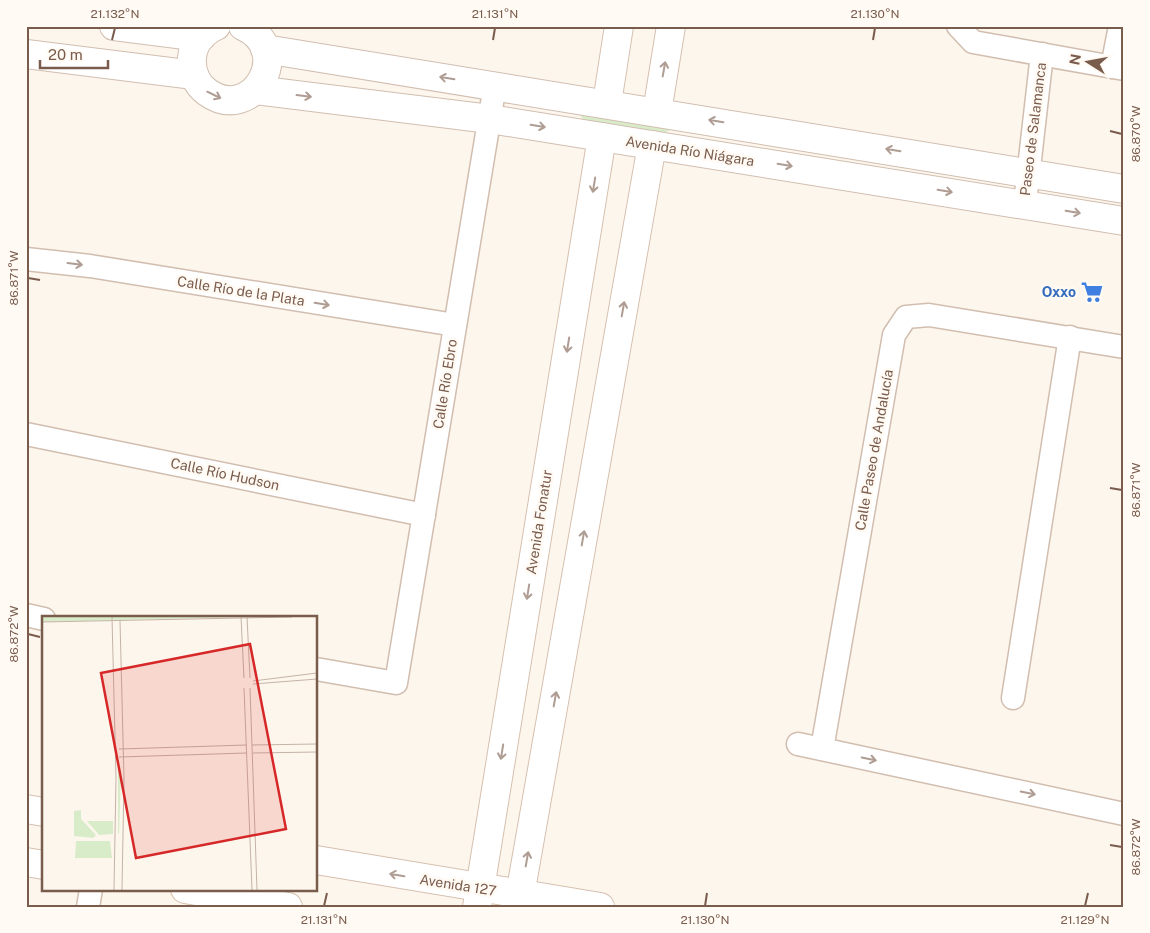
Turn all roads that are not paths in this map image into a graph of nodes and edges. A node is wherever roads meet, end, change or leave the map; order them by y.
1 (114, 26) edge
2 (243, 26) edge
3 (619, 26) edge
4 (671, 26) edge
5 (958, 26) edge
6 (1120, 26) edge
7 (208, 32) edge
8 (265, 49) junction
9 (26, 54) edge
10 (1042, 54) junction
11 (1118, 68) edge
12 (194, 75) junction
13 (495, 85) junction
14 (255, 90) junction
15 (573, 98) junction
16 (607, 103) junction
17 (657, 112) junction
18 (490, 119) junction
19 (747, 126) junction
20 (567, 131) junction
21 (602, 136) junction
22 (652, 144) junction
23 (740, 158) junction
24 (1028, 172) junction
25 (1124, 189) edge
26 (1025, 203) junction
27 (1124, 221) edge
28 (26, 259) edge
29 (455, 325) junction
30 (1070, 337) junction
31 (1124, 347) edge
32 (26, 434) edge
33 (424, 515) junction
34 (26, 615) edge
35 (42, 618) edge
36 (318, 669) edge
37 (1013, 698) dead end
38 (798, 744) dead end
39 (822, 749) junction
40 (26, 809) edge
41 (42, 812) edge
42 (1124, 814) edge
43 (318, 860) edge
44 (26, 862) edge
45 (42, 865) edge
46 (91, 890) edge
47 (191, 890) edge
48 (478, 898) edge
49 (521, 901) edge
50 (88, 907) edge
51 (288, 907) edge
52 (600, 907) edge

1 - 7 street
2 - 8 street
3 - 16 street
17 -> 4 street
5 - 10 street
6 - 11 street
7 - 12 street
13 -> 8 street
8 - 14 street
9 - 12 street
10 - 11 street
10 - 24 street, Paseo de Salamanca
12 -> 14 street
13 - 15 street
13 - 18 street, Calle Río Ebro
14 -> 18 street, Avenida Río Niágara
15 - 16 street
15 - 20 street
16 - 17 street
19 -> 17 street
18 -> 20 street, Avenida Río Niágara
18 - 29 street, Calle Río Ebro
19 - 23 street
24 -> 19 street
20 - 21 street, Avenida Río Niágara
21 - 22 street, Avenida Río Niágara
21 -> 48 street, Avenida Fonatur
22 - 23 street, Avenida Río Niágara
49 -> 22 street
23 -> 26 street, Avenida Río Niágara
24 - 25 street
24 - 26 street, Paseo de Salamanca
26 -> 27 street, Avenida Río Niágara
28 -> 29 street, Calle Río de la Plata
29 - 33 street, Calle Río Ebro
30 - 31 street, Calle Paseo de Andalucía
30 - 37 street
30 - 39 street, Calle Paseo de Andalucía
32 - 33 street, Calle Río Hudson
33 - 36 street, Calle Río Ebro
34 - 35 street
38 - 39 street
39 -> 42 street
40 - 41 street
48 -> 43 street, Avenida 127
44 - 45 street
46 - 50 street
47 - 51 street
48 - 49 street, Avenida 127
49 - 52 street, Avenida 127

